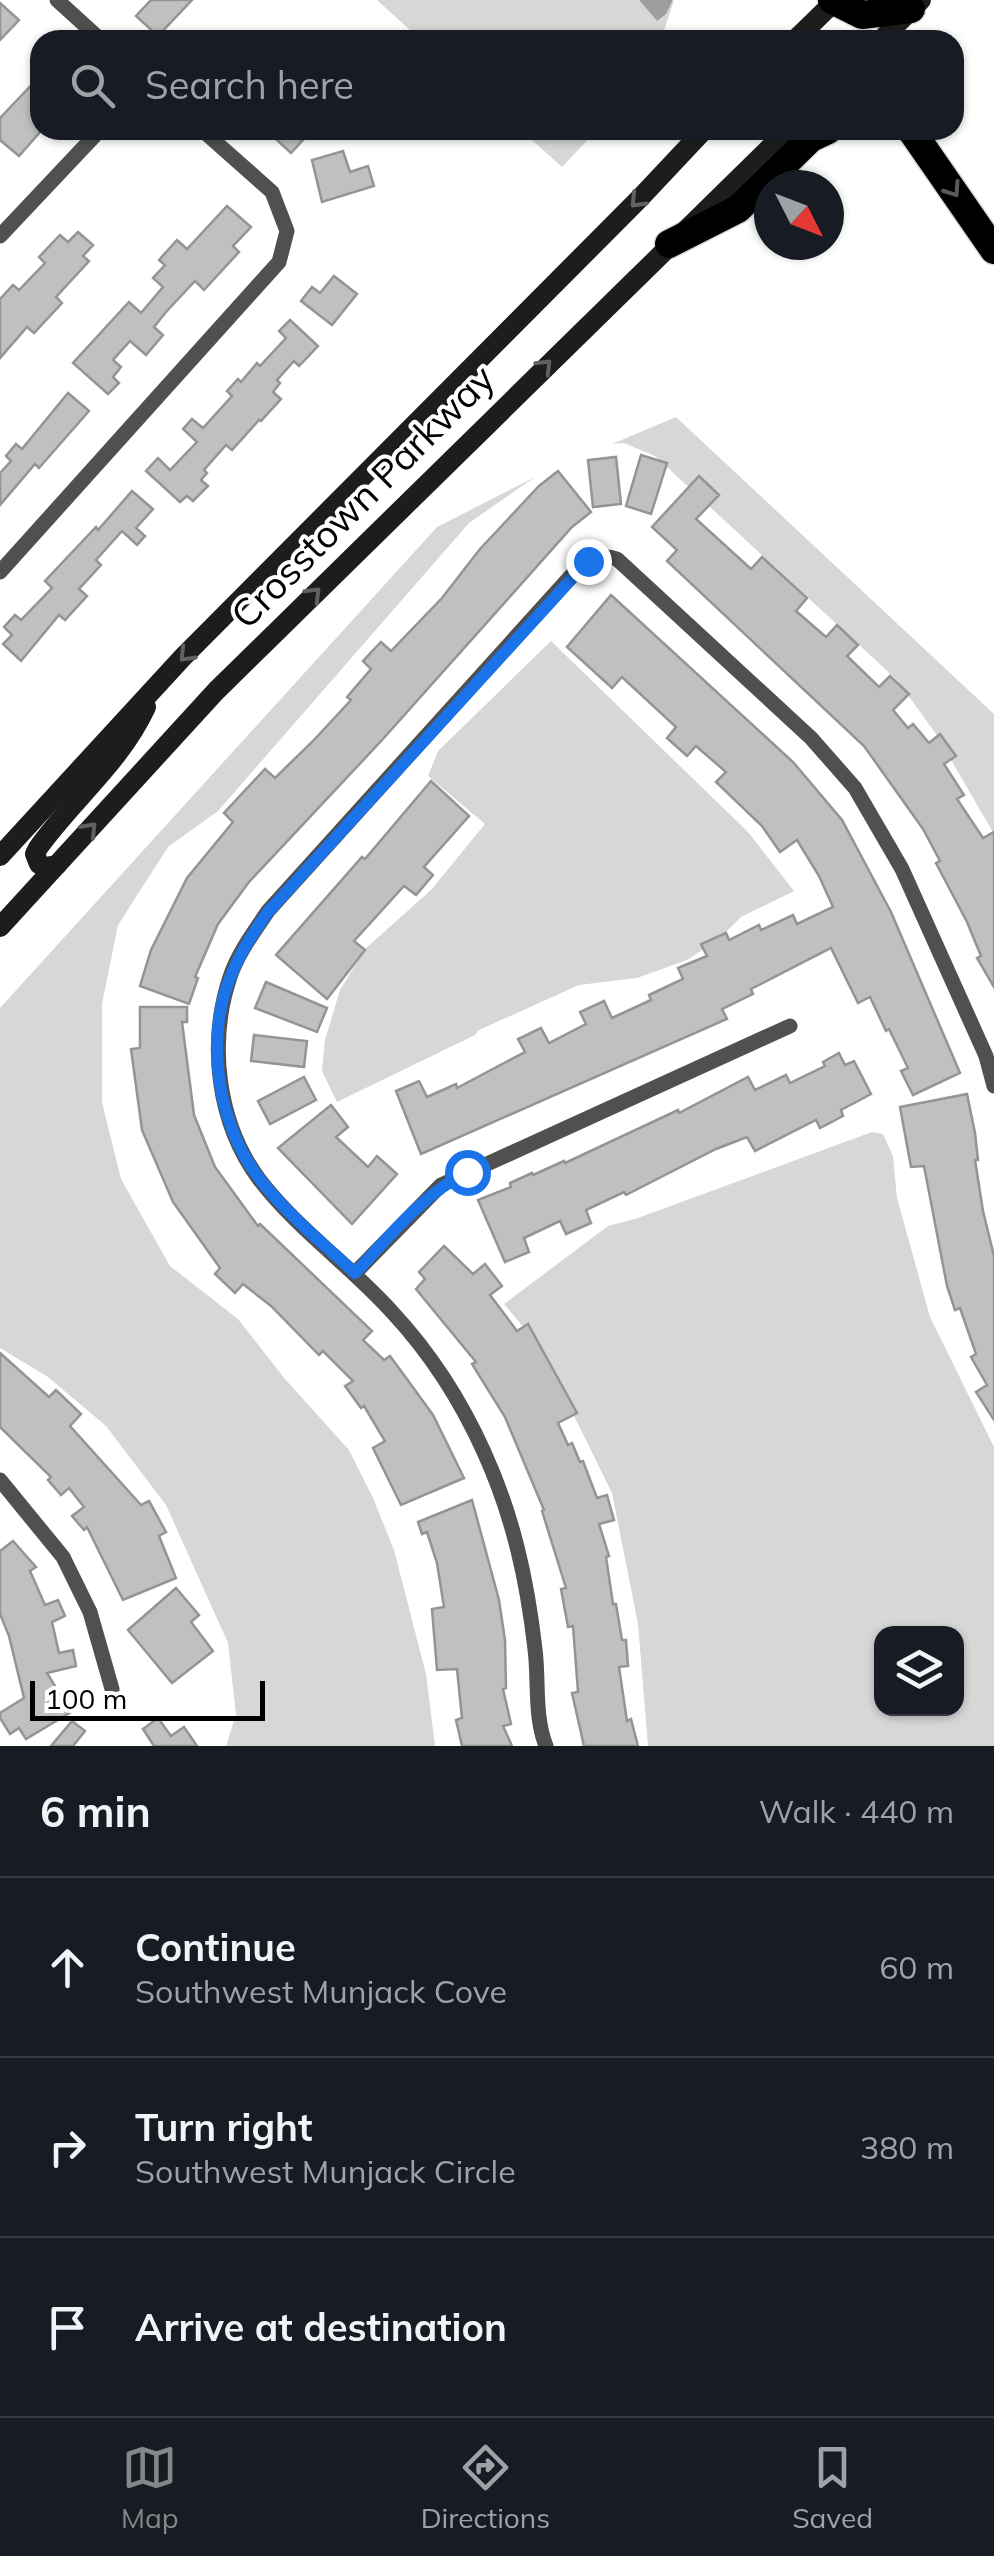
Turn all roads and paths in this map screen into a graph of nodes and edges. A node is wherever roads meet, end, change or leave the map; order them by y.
1 (57, 0) edge
2 (834, 1) edge
3 (916, 5) edge
4 (866, 18) edge
5 (90, 30) edge
6 (804, 30) edge
7 (891, 30) edge
8 (91, 140) edge
9 (213, 140) edge
10 (694, 140) edge
11 (778, 140) edge
12 (809, 140) edge
13 (917, 140) edge
14 (0, 236) edge
15 (669, 244) junction
16 (994, 250) edge
17 (0, 572) edge
18 (155, 687) junction
19 (0, 856) edge
20 (57, 865) junction
21 (0, 927) edge
22 (790, 1026) dead end
23 (994, 1086) edge
24 (355, 1273) junction
25 (0, 1480) edge
26 (112, 1689) dead end
27 (546, 1746) edge

1 - 5 street
2 - 4 highway
2 - 6 main road
3 - 4 highway
3 - 7 main road
8 - 14 street
9 - 17 street
10 -> 18 main road, Crosstown Parkway
11 - 15 main road, Crosstown Parkway
12 - 15 highway
13 -> 16 highway
20 -> 15 main road, Crosstown Parkway
18 - 19 main road, Crosstown Parkway
18 - 20 main road
20 - 21 main road, Crosstown Parkway
22 - 24 street
23 - 24 street
24 - 27 street
25 - 26 street

